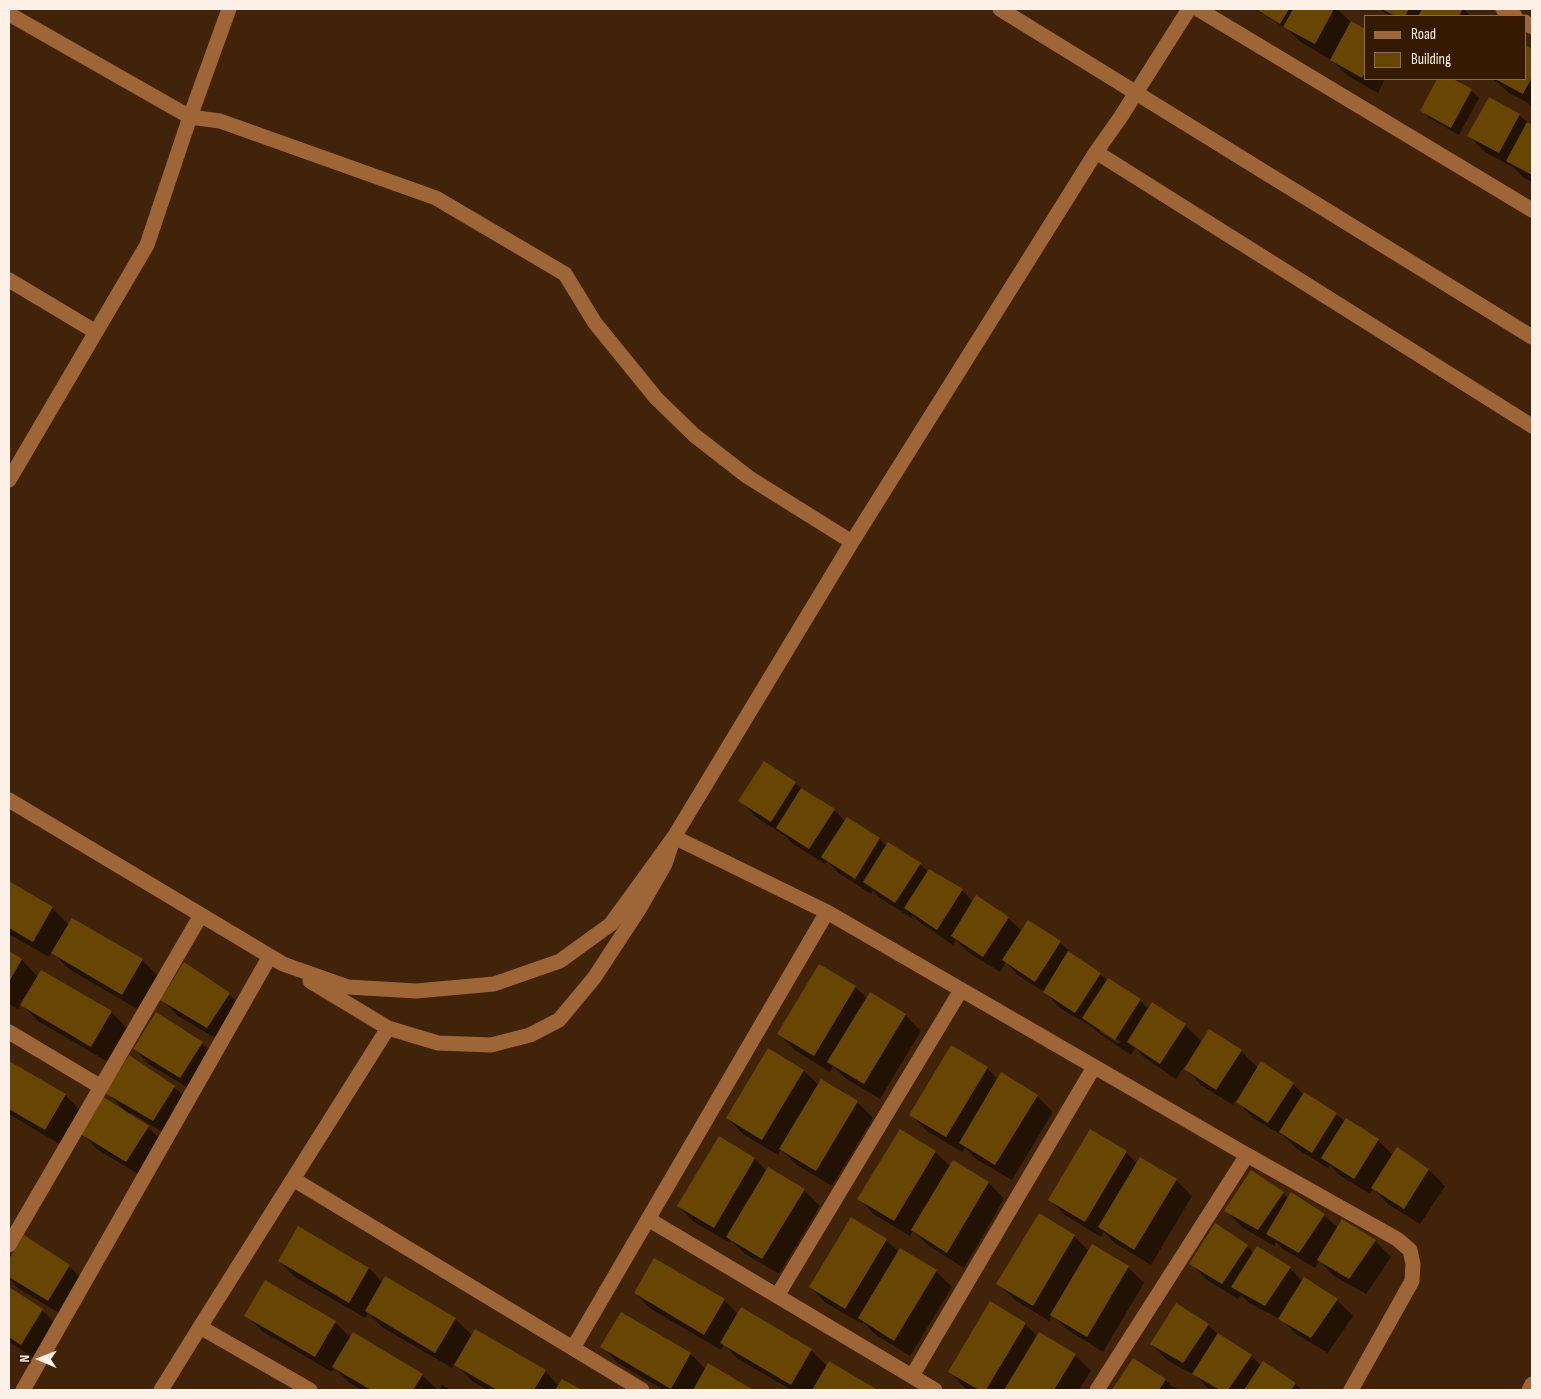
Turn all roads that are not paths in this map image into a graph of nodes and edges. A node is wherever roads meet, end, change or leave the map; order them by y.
1 (229, 9) edge
2 (1000, 9) edge
3 (1189, 9) edge
4 (1198, 9) edge
5 (9, 14) edge
6 (1136, 92) junction
7 (190, 116) junction
8 (1096, 152) junction
9 (1532, 210) edge
10 (9, 280) edge
11 (96, 332) junction
12 (1532, 337) edge
13 (1532, 426) edge
14 (9, 480) edge
15 (852, 542) junction
16 (9, 800) edge
17 (674, 837) junction
18 (827, 912) junction
19 (201, 915) junction
20 (270, 956) junction
21 (283, 964) junction
22 (961, 990) junction
23 (388, 1028) junction
24 (9, 1032) edge
25 (1094, 1067) junction
26 (101, 1087) junction
27 (1247, 1155) junction
28 (293, 1179) junction
29 (648, 1219) junction
30 (15, 1220) edge
31 (9, 1245) edge
32 (777, 1296) junction
33 (200, 1327) junction
34 (573, 1348) junction
35 (912, 1376) junction
36 (1532, 1384) edge
37 (23, 1390) edge
38 (161, 1390) edge
39 (310, 1390) edge
40 (642, 1390) edge
41 (935, 1390) edge
42 (1098, 1390) edge
43 (1351, 1390) edge
44 (1528, 1390) edge

1 - 7 street
2 - 6 street
3 - 6 street
4 - 9 street
5 - 7 street
6 - 8 street
6 - 12 street
7 - 11 street
7 - 15 street
8 - 13 street
8 - 15 street
10 - 11 street
11 - 14 street
15 - 17 street
16 - 19 street
17 - 18 street
17 - 21 street
17 - 23 street
18 - 22 street
18 - 29 street
19 - 20 street
19 - 26 street
20 - 21 street
20 - 37 street
21 - 23 street
22 - 25 street
22 - 32 street
23 - 28 street
24 - 26 street
25 - 27 street
25 - 35 street
26 - 30 street
27 - 42 street
27 - 43 street
28 - 33 street
28 - 34 street
29 - 32 street
29 - 34 street
30 - 31 street
32 - 35 street
33 - 38 street
33 - 39 street
34 - 40 street
35 - 41 street
36 - 44 street

